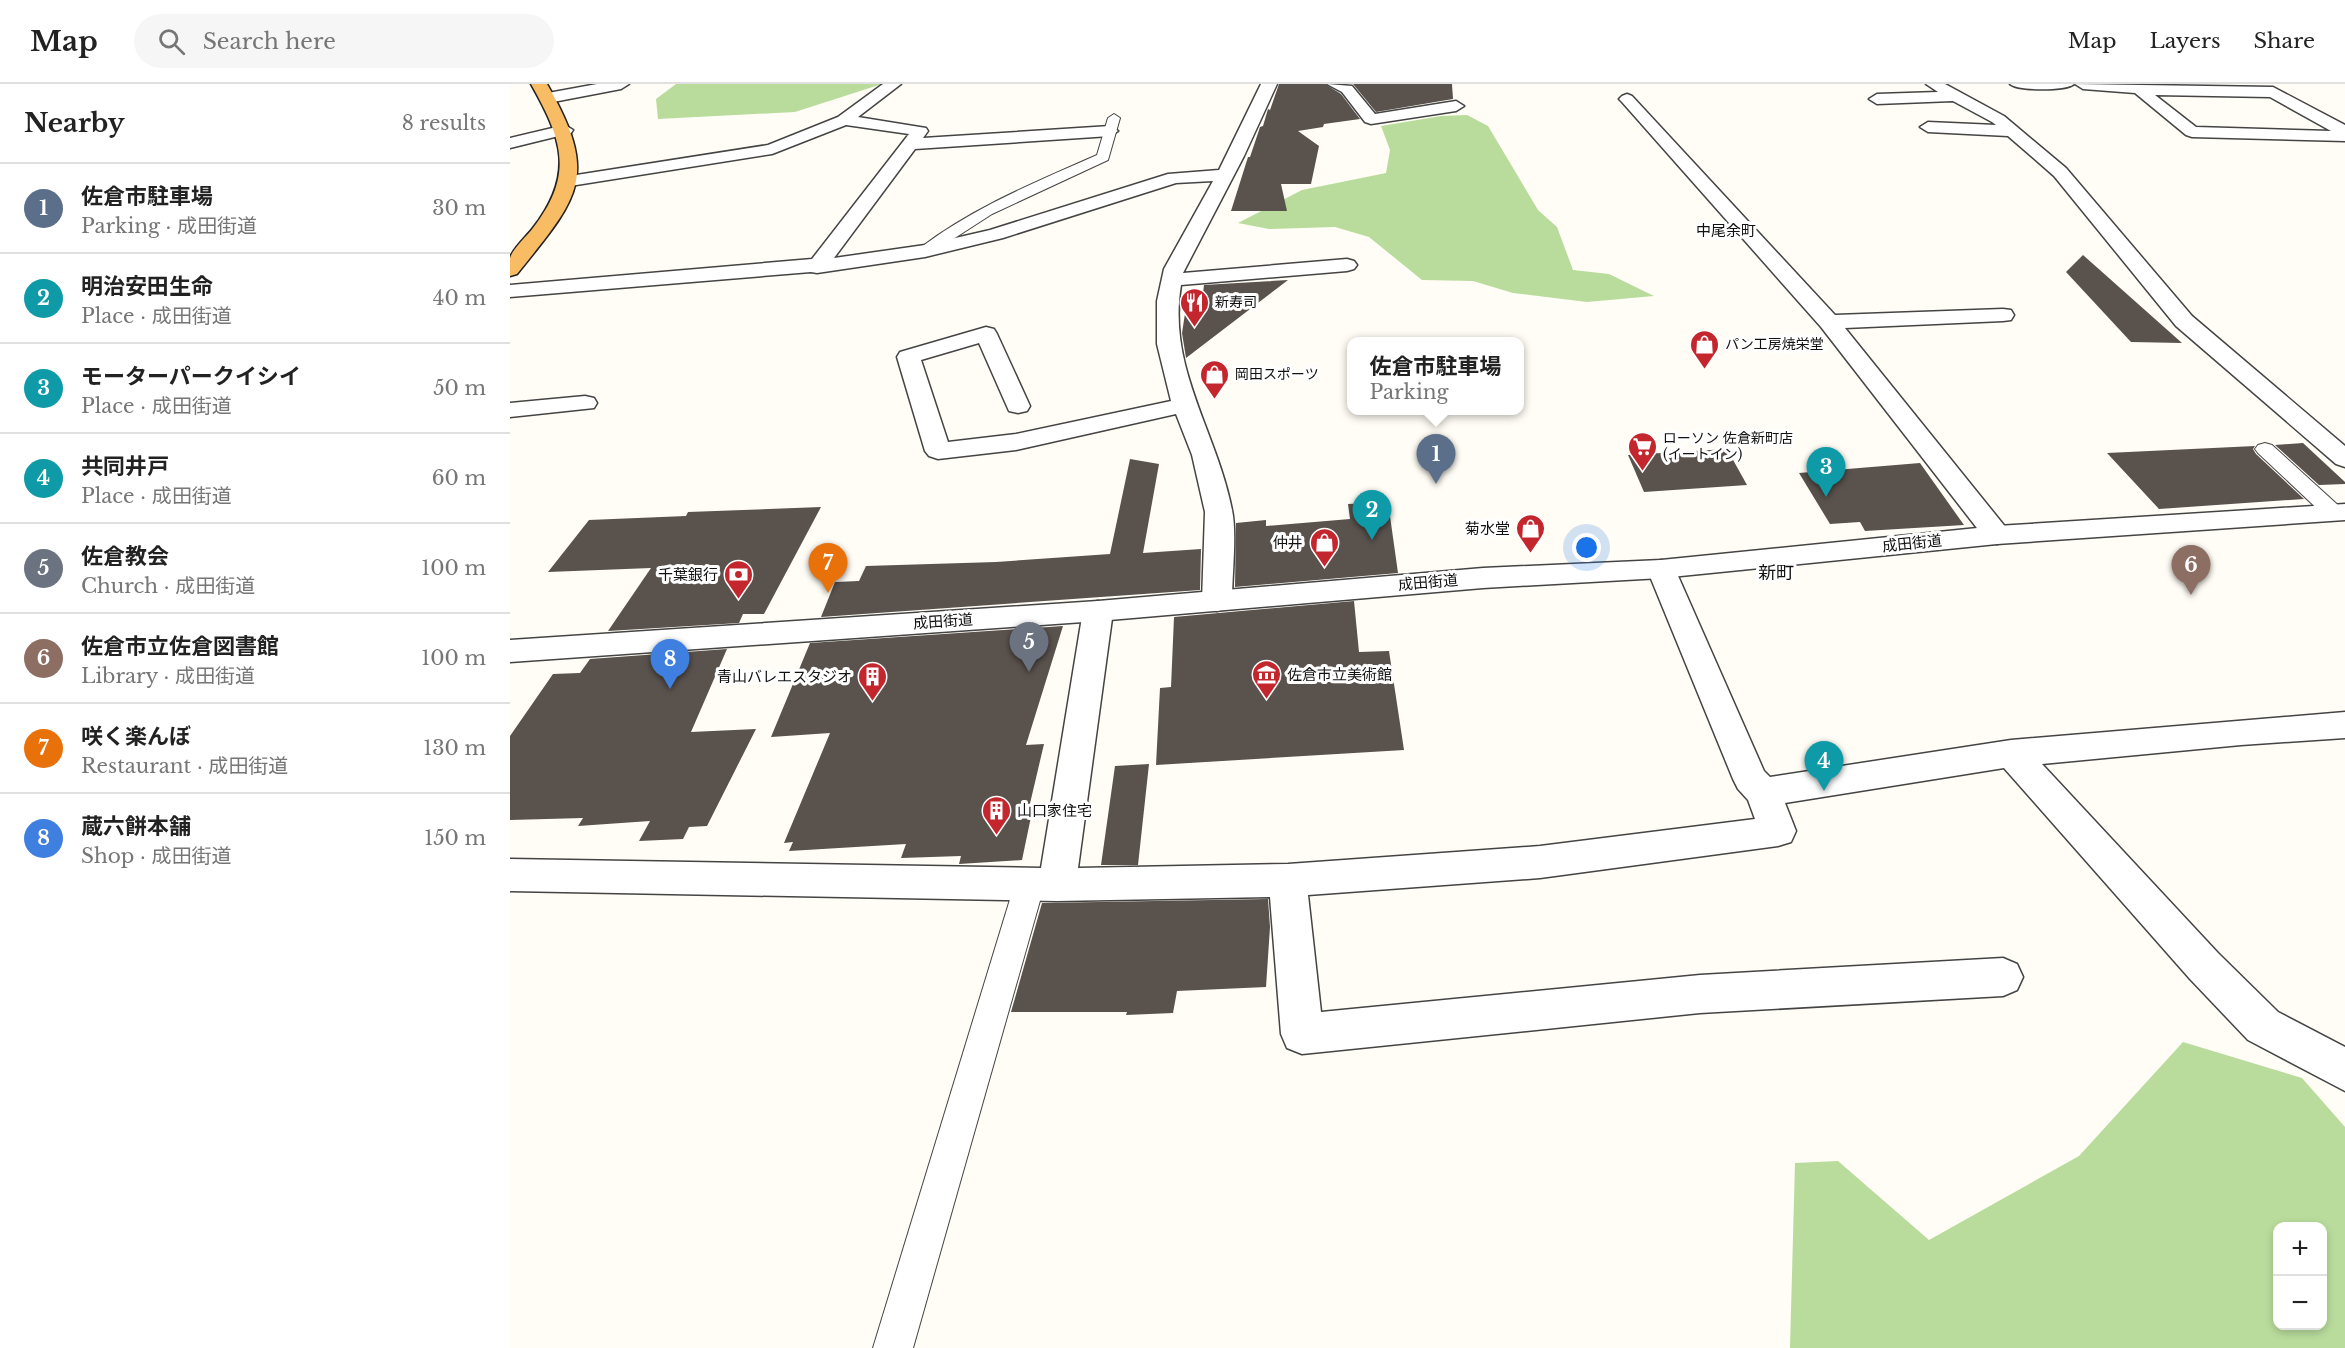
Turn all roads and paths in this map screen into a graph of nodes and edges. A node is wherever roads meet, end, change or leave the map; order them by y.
1 (621, 84) edge
2 (892, 84) edge
3 (1269, 84) edge
4 (1335, 84) edge
5 (1934, 84) edge
6 (2018, 84) edge
7 (2066, 84) edge
8 (2083, 84) edge
9 (2139, 89) junction
10 (544, 91) edge
11 (1958, 96) junction
12 (1627, 99) dead end
13 (1877, 99) dead end
14 (1456, 106) dead end
15 (844, 120) junction
16 (1112, 125) joint
17 (1928, 127) dead end
18 (565, 130) junction
19 (2014, 131) junction
20 (2345, 134) edge
21 (510, 142) edge
22 (912, 144) junction
23 (1224, 175) junction
24 (570, 181) junction
25 (925, 251) junction
26 (1347, 265) dead end
27 (817, 267) junction
28 (510, 270) edge
29 (1172, 280) junction
30 (510, 291) edge
31 (2003, 315) dead end
32 (1829, 322) junction
33 (585, 403) dead end
34 (1185, 405) junction
35 (1018, 406) dead end
36 (510, 410) edge
37 (2265, 449) dead end
38 (2345, 459) edge
39 (2339, 512) edge
40 (1997, 534) junction
41 (1661, 568) junction
42 (1217, 601) junction
43 (1098, 611) junction
44 (510, 651) edge
45 (2345, 725) edge
46 (2011, 753) junction
47 (1763, 792) junction
48 (510, 875) edge
49 (1287, 880) junction
50 (1043, 884) junction
51 (2003, 978) dead end
52 (2345, 1070) edge
53 (893, 1348) edge

1 - 10 street
2 - 15 street
3 - 23 street
4 - 14 street
5 - 11 street
6 - 7 street
8 - 9 street
9 - 20 street
9 - 20 street
10 - 18 highway
11 - 13 street
11 - 19 street
12 - 32 street
15 - 22 street
15 - 24 street
16 - 22 street
16 - 25 lane
17 - 19 street
18 - 21 street
18 - 24 highway
19 - 38 street
22 - 27 street
23 - 25 street
23 - 29 street
24 - 28 highway
25 - 27 street
26 - 29 street
27 - 30 street
29 - 34 street
31 - 32 street
32 - 40 street
33 - 36 street
34 - 35 street
34 - 42 street
37 - 39 lane
39 - 40 street, 成田街道
40 - 41 street, 成田街道
41 - 42 street, 成田街道
41 - 47 street
42 - 43 street, 成田街道
43 - 44 street, 成田街道
43 - 50 street
45 - 46 street
46 - 47 street
46 - 52 street
47 - 49 street
48 - 50 street
49 - 50 street
49 - 51 street
50 - 53 lane

